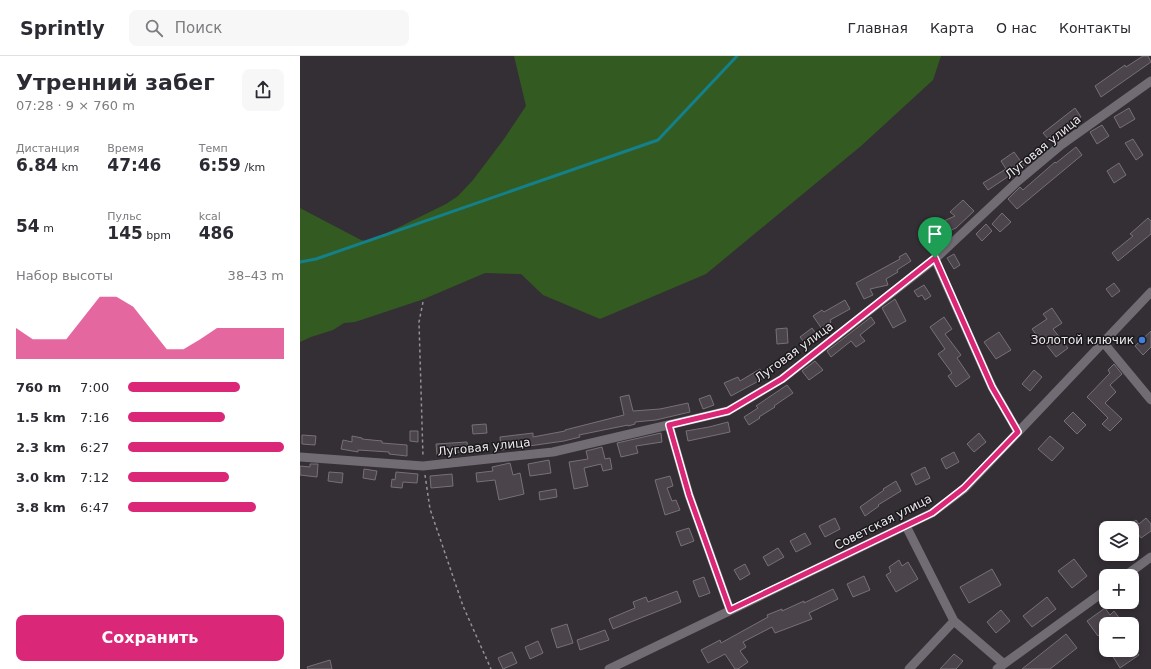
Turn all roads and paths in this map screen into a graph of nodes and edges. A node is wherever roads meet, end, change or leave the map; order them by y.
1 (1151, 81) edge
2 (935, 258) junction
3 (1151, 292) edge
4 (423, 302) dead end
5 (1103, 342) junction
6 (1151, 400) edge
7 (669, 425) junction
8 (1018, 432) junction
9 (300, 457) edge
10 (423, 466) junction
11 (906, 526) junction
12 (1151, 557) edge
13 (1135, 569) edge
14 (1099, 595) edge
15 (730, 610) junction
16 (954, 621) junction
17 (1000, 666) edge
18 (491, 669) edge
19 (609, 669) edge
20 (909, 669) edge

1 - 2 street, Луговая улица
2 - 7 street, Луговая улица
2 - 8 street
3 - 5 street, Советская улица
4 - 10 path
5 - 6 street
5 - 8 street, Советская улица
7 - 10 street, Луговая улица
7 - 15 street
8 - 11 street, Советская улица
9 - 10 street, Луговая улица
10 - 18 path
11 - 15 street, Советская улица
11 - 16 street
12 - 13 street
14 - 17 street
15 - 19 street, Советская улица
16 - 17 street
16 - 20 street

